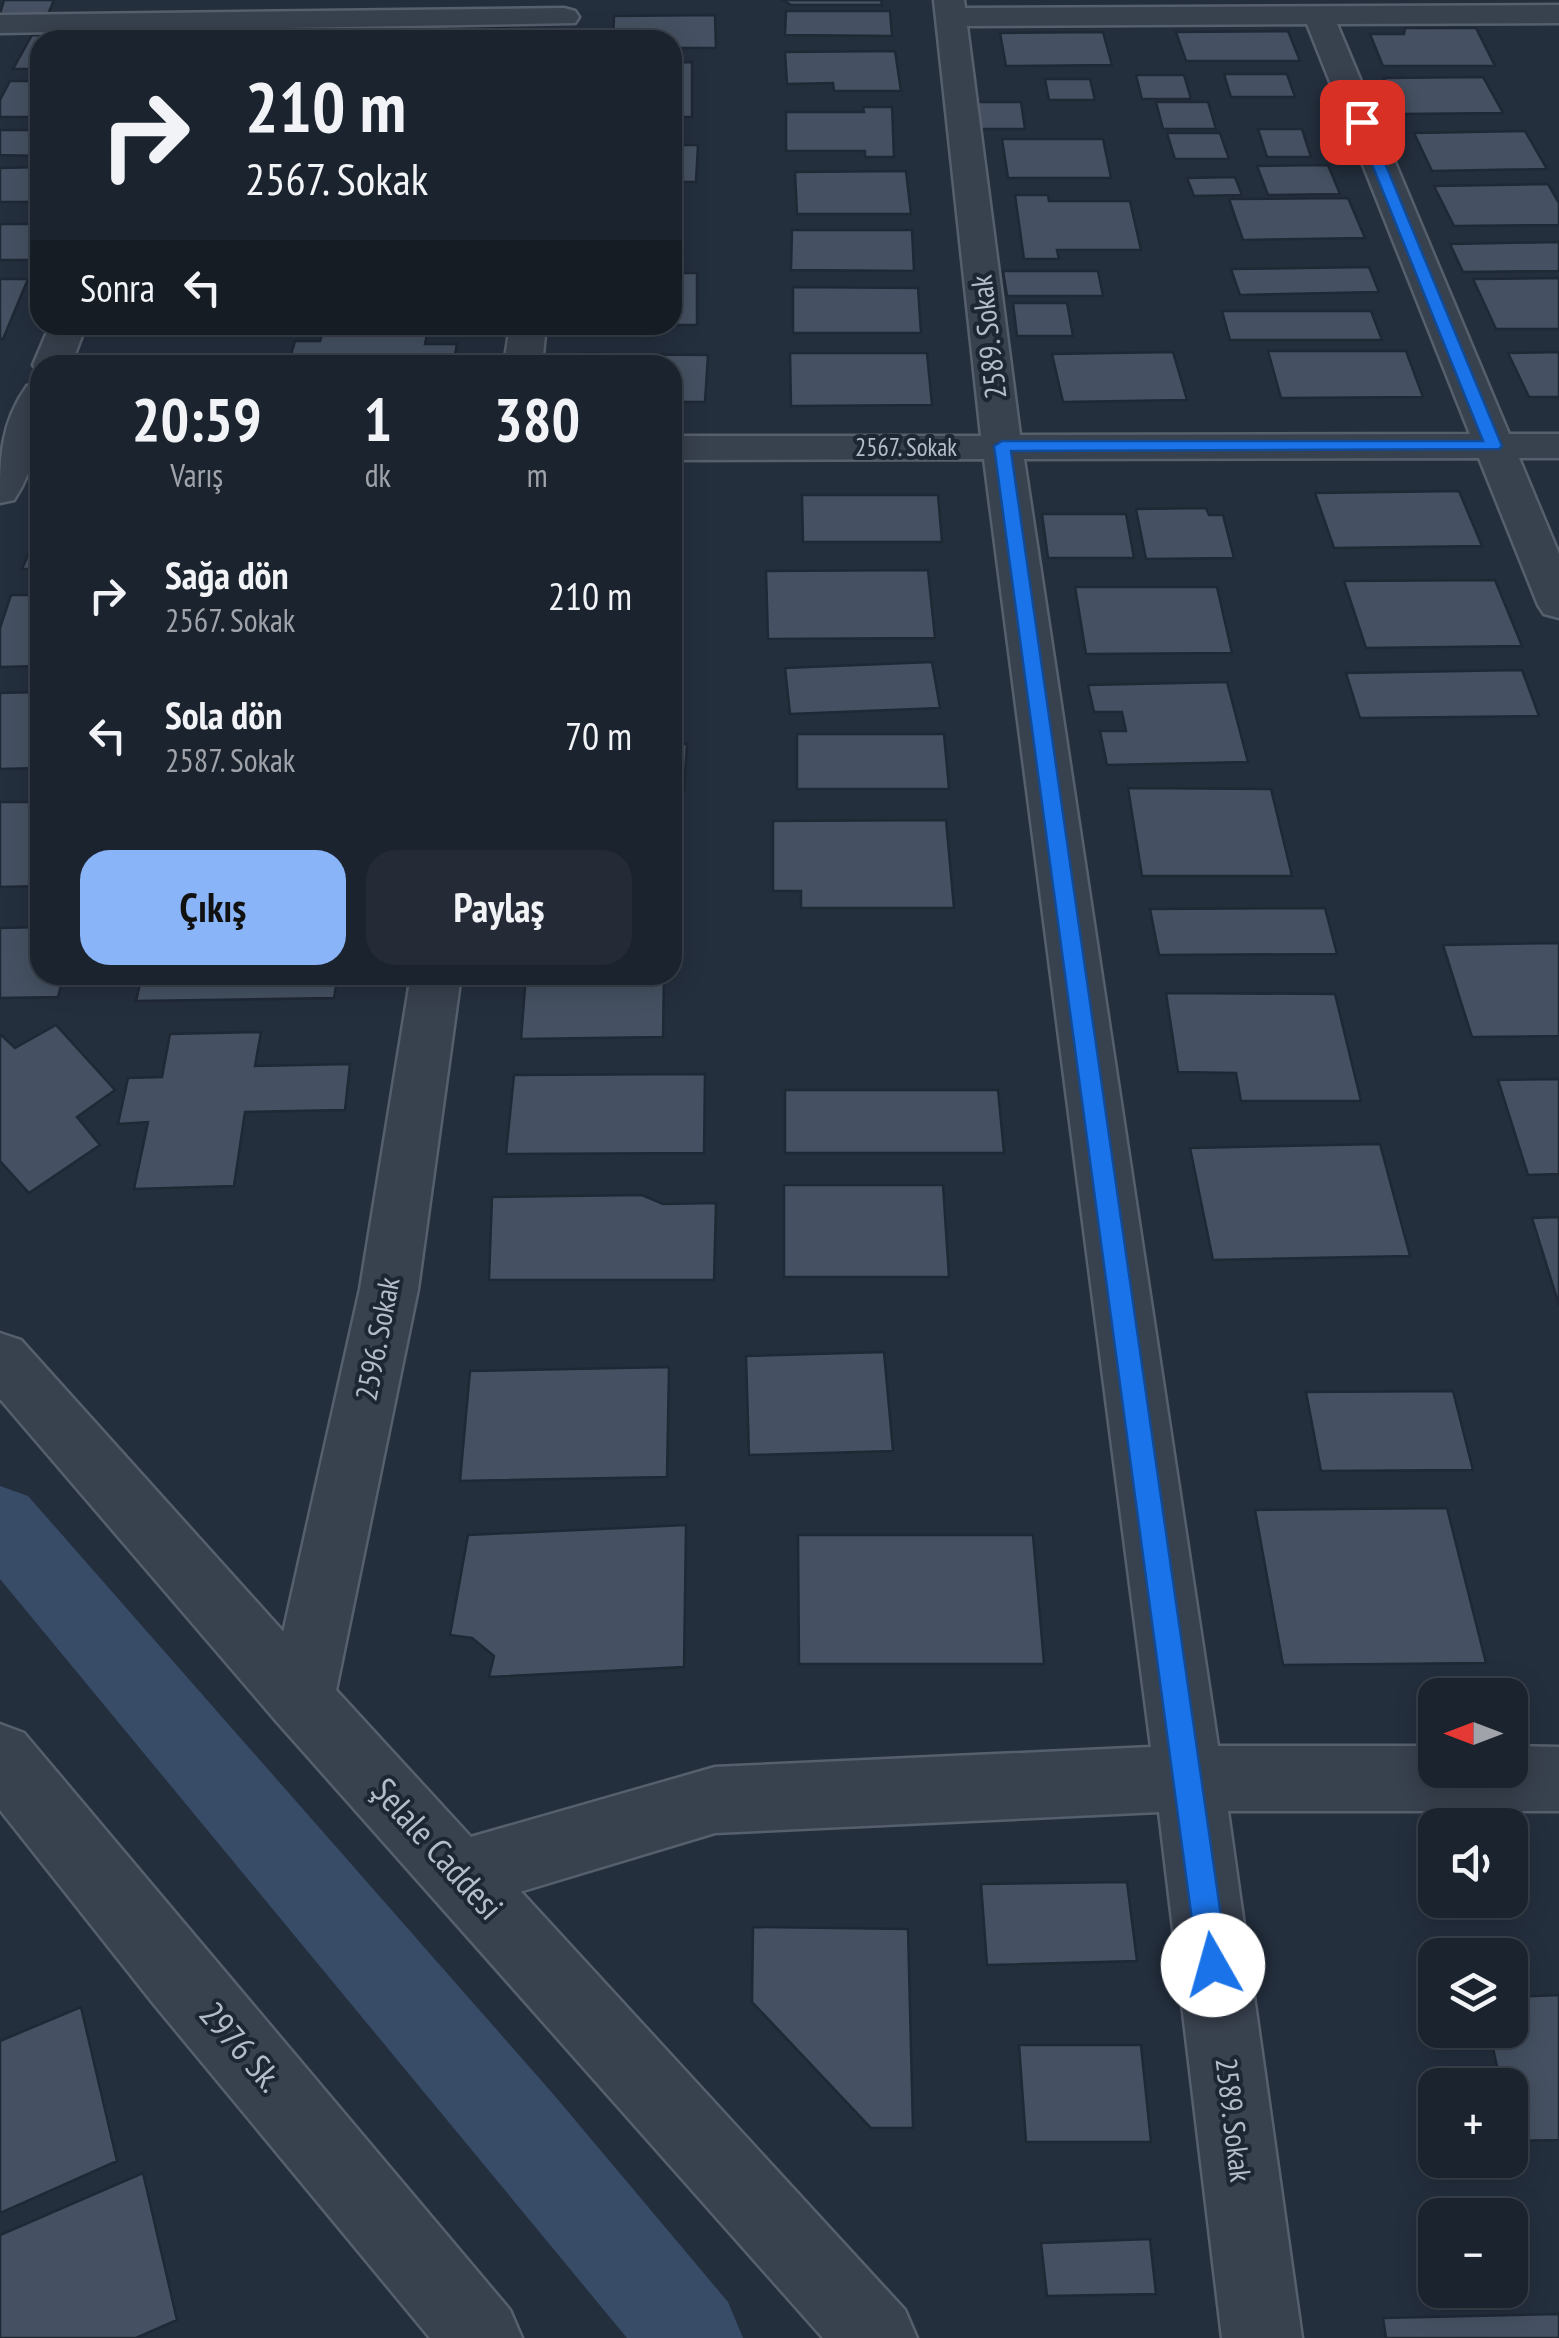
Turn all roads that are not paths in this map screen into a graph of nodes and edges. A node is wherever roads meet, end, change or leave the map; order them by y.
1 (950, 8) edge
2 (1559, 14) edge
3 (1318, 15) junction
4 (564, 19) edge
5 (0, 24) edge
6 (187, 29) edge
7 (30, 421) edge
8 (1002, 446) junction
9 (1494, 446) junction
10 (1559, 446) edge
11 (682, 448) edge
12 (13, 466) edge
13 (1559, 605) edge
14 (434, 985) edge
15 (0, 1357) edge
16 (302, 1700) junction
17 (0, 1756) edge
18 (1189, 1778) junction
19 (1559, 1779) edge
20 (460, 1875) junction
21 (482, 2338) edge
22 (877, 2338) edge
23 (1262, 2338) edge

1 - 3 street
1 - 8 street, 2589. Sokak
2 - 3 street
3 - 9 street
4 - 6 street
5 - 6 street
7 - 12 street
8 - 9 street, 2567. Sokak
8 - 11 street, 2567. Sokak
8 - 18 street, 2589. Sokak
9 - 10 street, 2567. Sokak
9 - 13 street
14 - 16 street, 2596. Sokak
15 - 16 street, Şelale Caddesi
16 - 20 street, Şelale Caddesi
17 - 21 street, 2976 Sk.
18 - 19 street
18 - 20 street
18 - 23 street, 2589. Sokak
20 - 22 street, Şelale Caddesi

